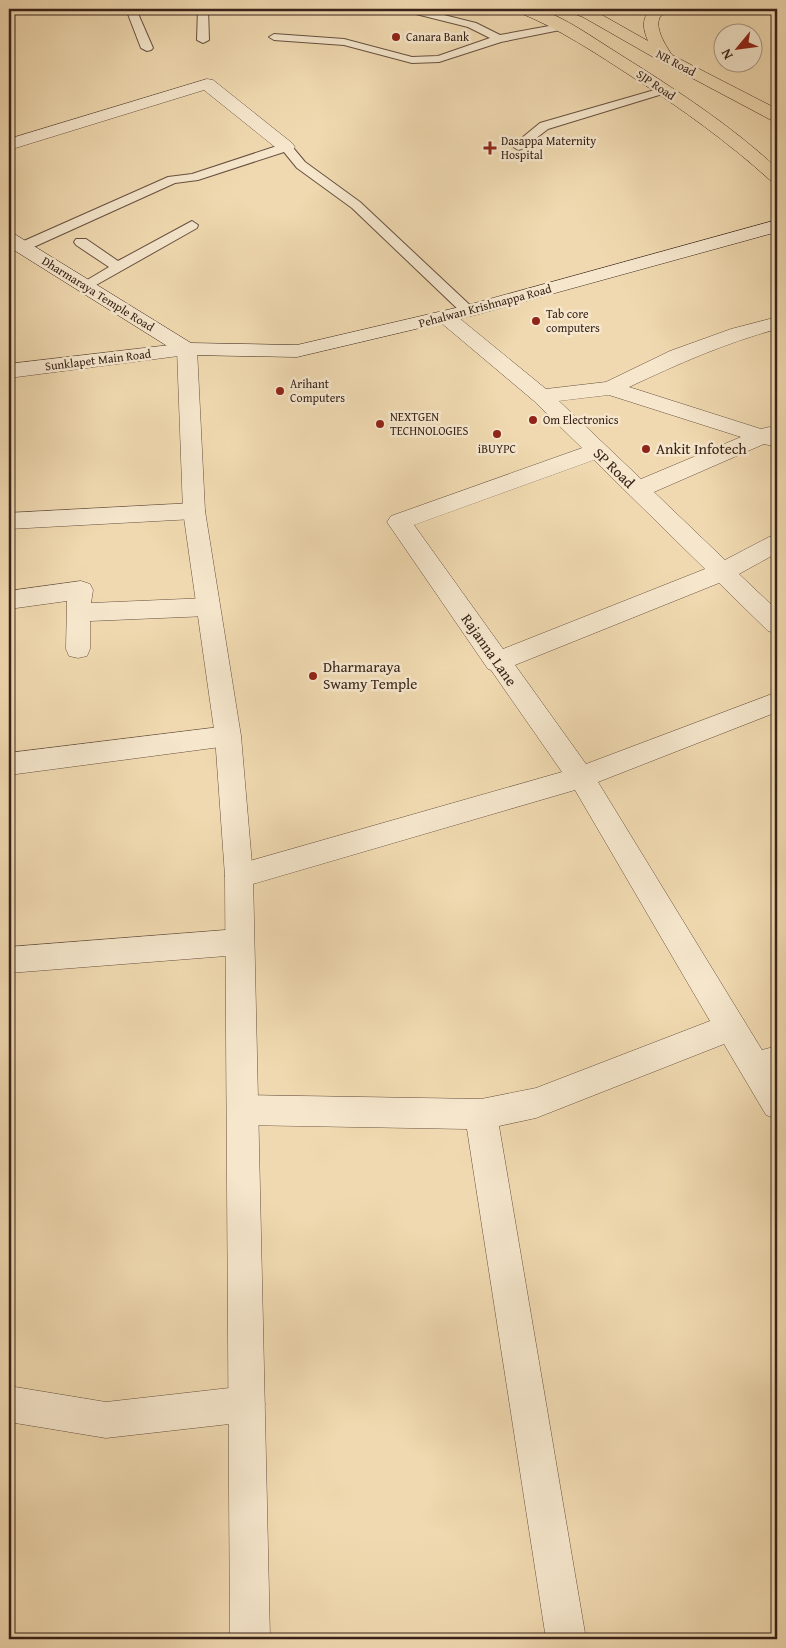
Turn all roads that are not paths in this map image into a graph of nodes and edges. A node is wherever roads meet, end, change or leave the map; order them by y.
1 (131, 9) edge
2 (203, 9) edge
3 (408, 9) edge
4 (524, 9) edge
5 (576, 9) edge
6 (661, 9) edge
7 (560, 27) junction
8 (274, 37) dead end
9 (499, 39) junction
10 (203, 40) dead end
11 (147, 48) dead end
12 (666, 58) junction
13 (665, 90) junction
14 (777, 116) edge
15 (9, 145) edge
16 (518, 146) dead end
17 (286, 147) junction
18 (777, 177) edge
19 (192, 225) dead end
20 (777, 226) edge
21 (13, 242) edge
22 (81, 242) dead end
23 (118, 267) junction
24 (84, 286) junction
25 (468, 311) junction
26 (446, 317) junction
27 (777, 323) edge
28 (187, 350) junction
29 (9, 371) edge
30 (610, 388) junction
31 (542, 396) junction
32 (772, 436) edge
33 (597, 451) junction
34 (637, 490) junction
35 (194, 511) junction
36 (9, 521) edge
37 (777, 543) edge
38 (724, 571) junction
39 (9, 600) edge
40 (208, 607) junction
41 (78, 613) junction
42 (777, 625) edge
43 (78, 649) dead end
44 (498, 662) junction
45 (777, 702) edge
46 (228, 736) junction
47 (9, 764) edge
48 (580, 777) junction
49 (239, 876) junction
50 (239, 942) junction
51 (9, 960) edge
52 (730, 1027) junction
53 (766, 1064) edge
54 (777, 1104) edge
55 (243, 1110) junction
56 (481, 1114) junction
57 (9, 1404) edge
58 (247, 1404) junction
59 (250, 1639) edge
60 (566, 1639) edge

1 - 11 lane
2 - 10 lane
3 - 9 lane
4 - 7 main road, SJP Road
5 - 12 main road, NR Road
6 - 12 main road
7 - 9 lane
7 - 13 main road, SJP Road
8 - 9 lane
12 - 14 main road, NR Road
13 - 16 lane
13 - 18 main road, SJP Road
15 - 17 street
17 - 21 lane
17 - 25 lane
19 - 23 lane
20 - 25 street, Pehalwan Krishnappa Road
21 - 24 street, Dharmaraya Temple Road
22 - 23 lane
23 - 24 lane
24 - 28 street, Dharmaraya Temple Road
25 - 26 street, Pehalwan Krishnappa Road
26 - 28 street, Pehalwan Krishnappa Road
26 - 31 street, SP Road
27 - 30 street
28 - 29 street, Sunklapet Main Road
28 - 35 street
30 - 31 street
30 - 32 street
31 - 33 street, SP Road
32 - 34 street
33 - 34 street, SP Road
33 - 44 street, Rajanna Lane
34 - 38 street, SP Road
35 - 36 street
35 - 40 street
37 - 38 street
38 - 42 street, SP Road
38 - 44 street
39 - 41 street
40 - 41 street
40 - 46 street
41 - 43 street
44 - 48 street, Rajanna Lane
45 - 48 street
46 - 47 street
46 - 49 street
48 - 49 street
48 - 52 street, Rajanna Lane
49 - 50 street
50 - 51 street
50 - 55 street
52 - 53 street, Rajanna Lane
52 - 56 street
53 - 54 street, Rajanna Lane
55 - 56 street
55 - 58 street
56 - 60 street
57 - 58 street
58 - 59 street

